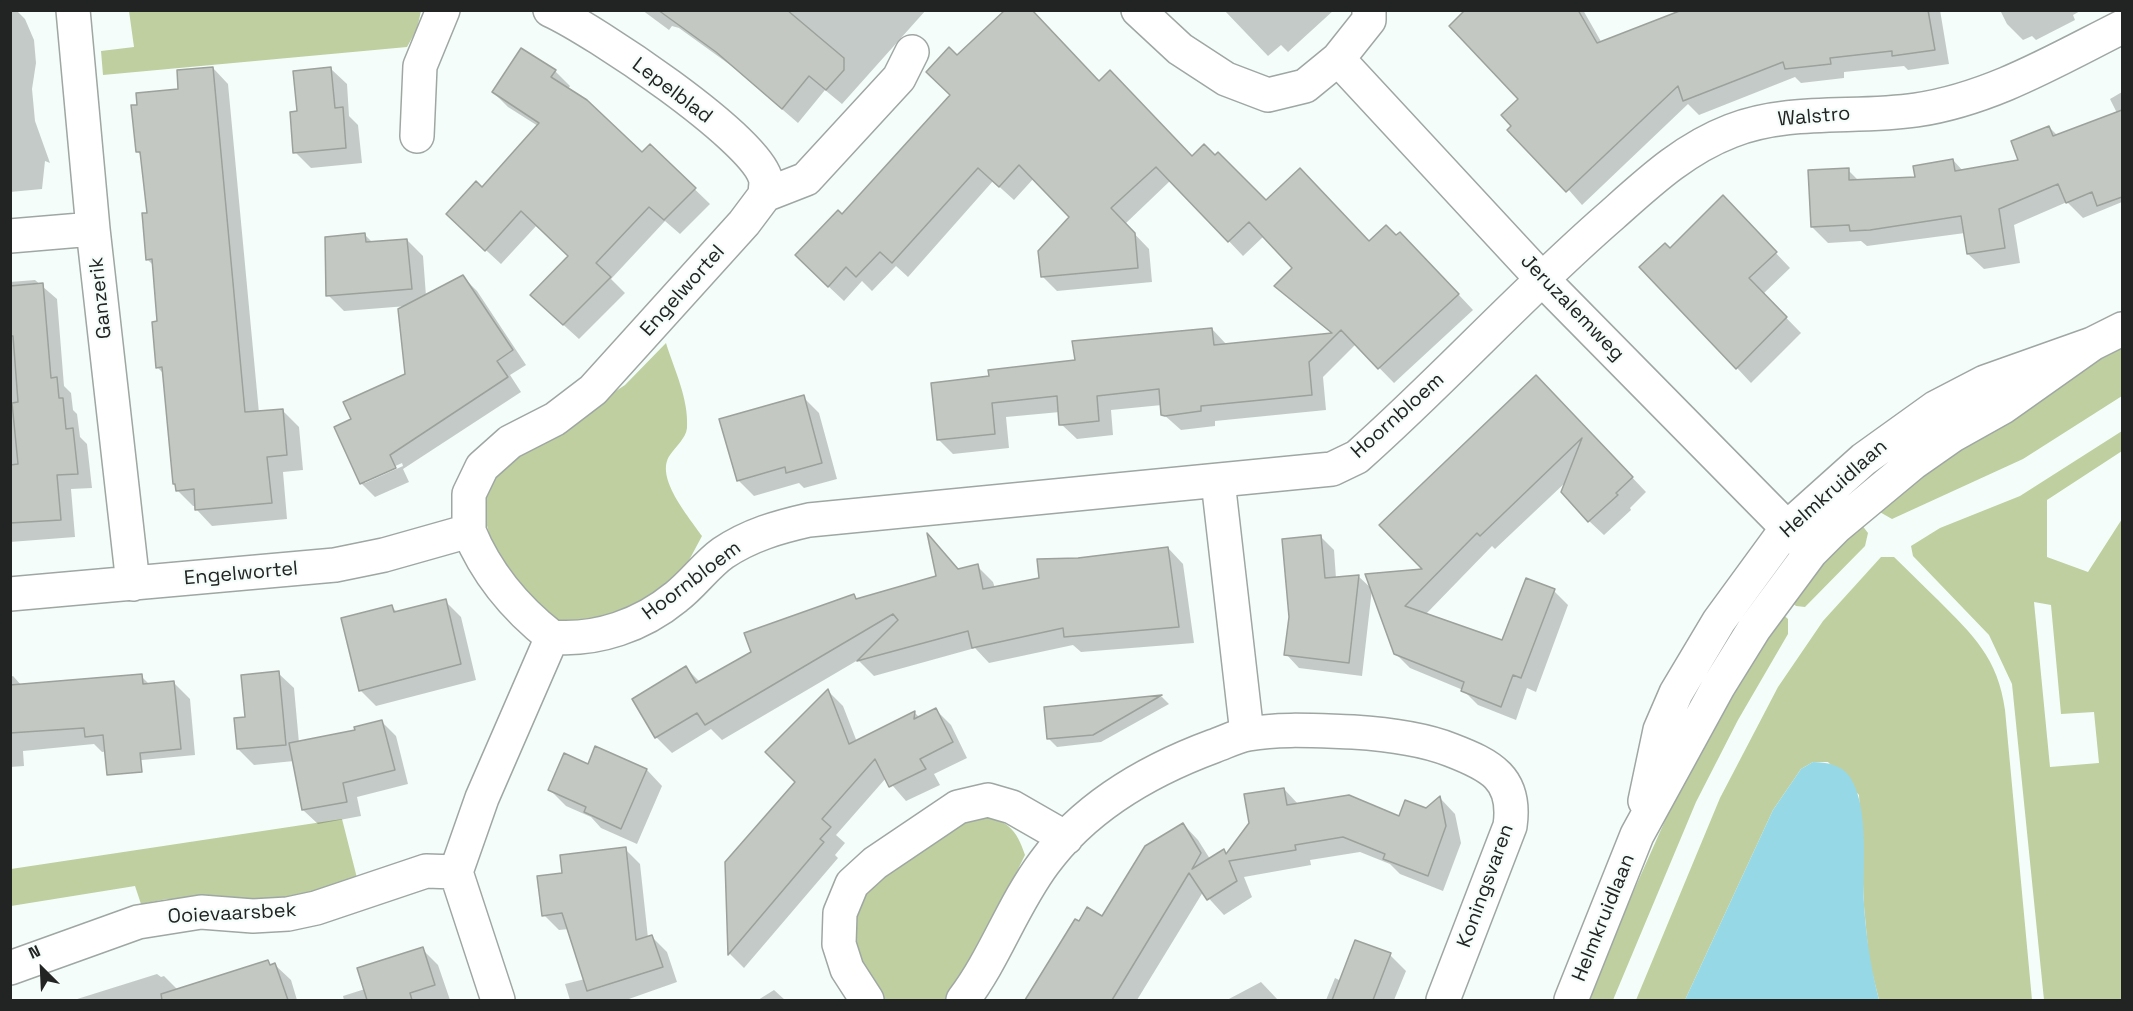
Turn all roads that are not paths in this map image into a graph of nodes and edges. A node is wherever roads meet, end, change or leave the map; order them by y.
1 (73, 10) edge
2 (443, 10) edge
3 (550, 10) edge
4 (1138, 10) edge
5 (1369, 10) edge
6 (2122, 27) edge
7 (912, 52) dead end
8 (1338, 59) junction
9 (417, 136) dead end
10 (765, 195) junction
11 (93, 230) junction
12 (10, 236) edge
13 (1542, 279) junction
14 (2122, 329) edge
15 (2092, 344) junction
16 (1218, 481) junction
17 (1787, 528) junction
18 (469, 531) junction
19 (1811, 552) junction
20 (133, 584) junction
21 (10, 594) edge
22 (552, 638) junction
23 (1246, 734) junction
24 (1637, 835) junction
25 (1066, 838) junction
26 (456, 872) junction
27 (10, 968) edge
28 (498, 1000) edge
29 (867, 1000) edge
30 (963, 1000) edge
31 (1443, 1000) edge
32 (1571, 1000) edge

1 - 11 street, Ganzerik
2 - 9 street
3 - 10 street, Lepelblad
4 - 8 street
5 - 8 street
6 - 13 street, Walstro
7 - 10 street, Engelwortel
8 - 13 street, Jeruzalemweg
10 - 18 street, Engelwortel
11 - 12 street
11 - 20 street, Ganzerik
13 - 16 street, Hoornbloem
13 - 17 street, Jeruzalemweg
14 - 15 street, Helmkruidlaan
15 - 17 street, Helmkruidlaan
15 - 19 street, Helmkruidlaan
16 - 22 street, Hoornbloem
16 - 23 street
17 - 19 street, Jeruzalemweg
17 - 24 street, Helmkruidlaan
18 - 20 street, Engelwortel
18 - 22 street, Engelwortel
19 - 24 street, Helmkruidlaan
20 - 21 street, Engelwortel
22 - 26 street
23 - 25 street, Koningsvaren
23 - 31 street, Koningsvaren
24 - 32 street, Helmkruidlaan
25 - 29 street
25 - 30 street, Koningsvaren
26 - 27 street, Ooievaarsbek
26 - 28 street

